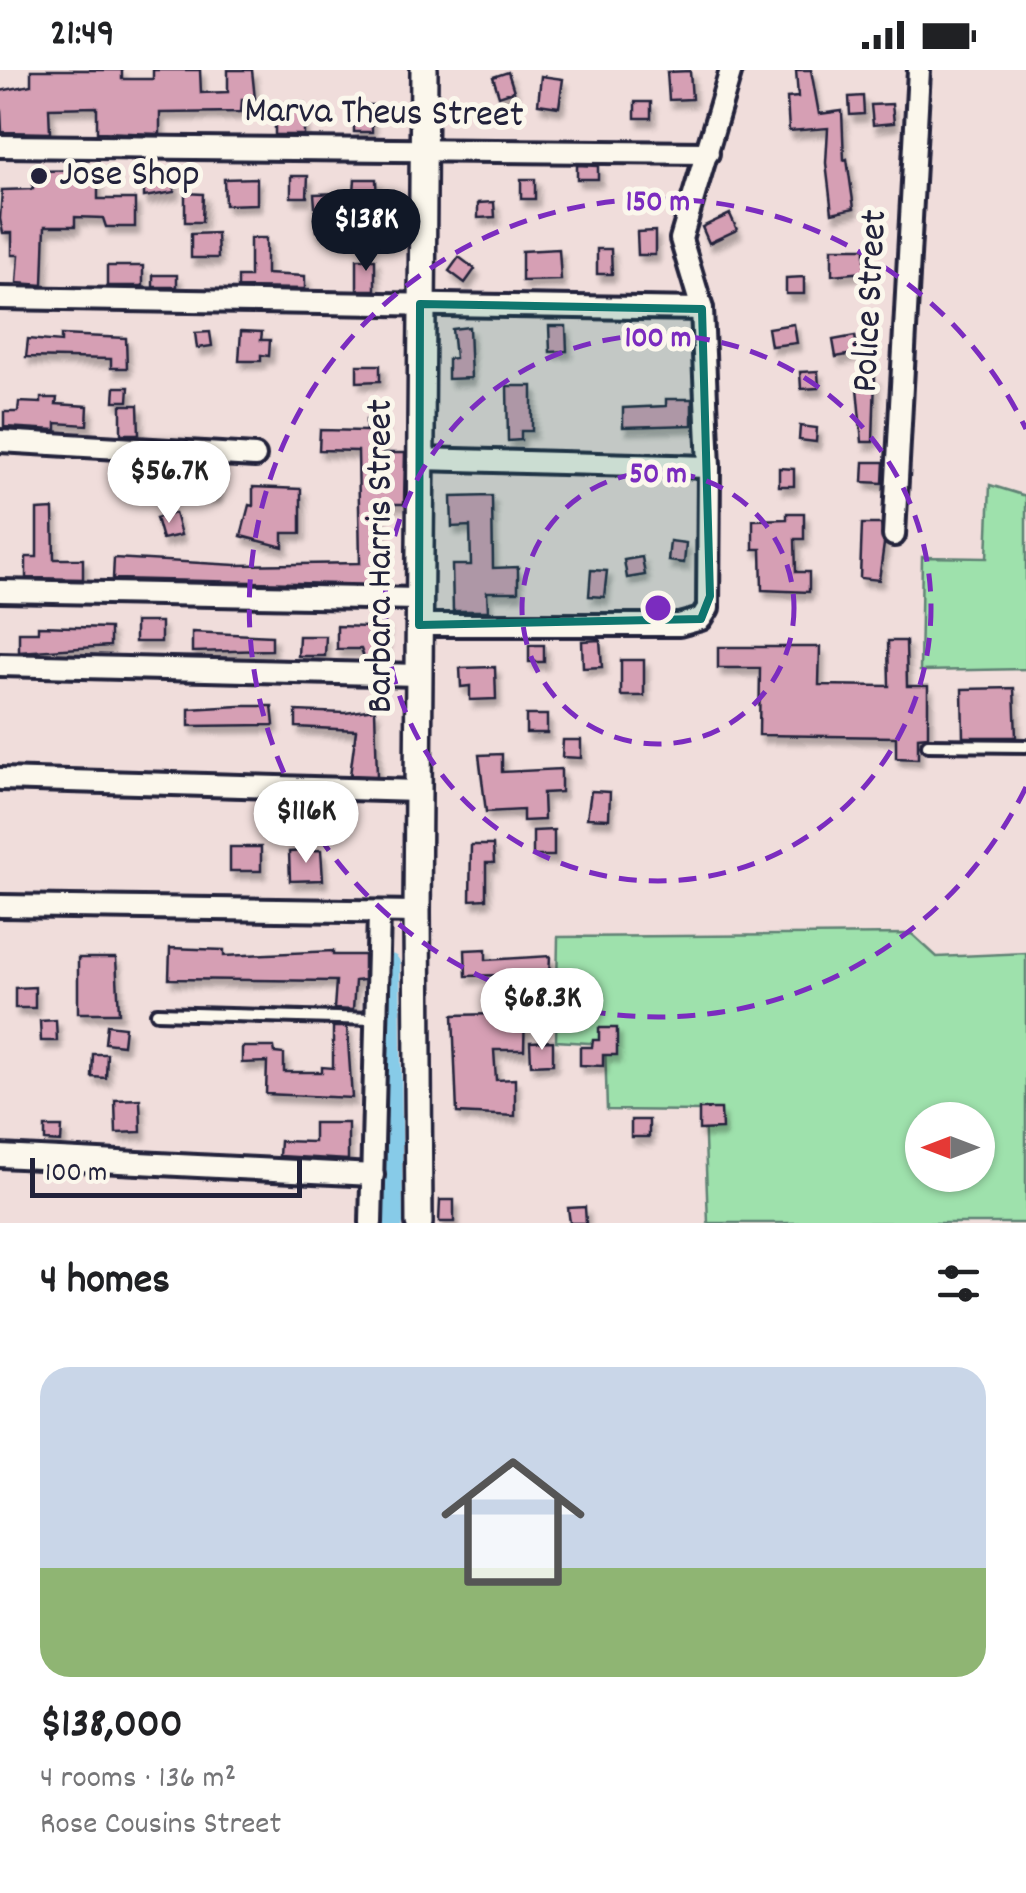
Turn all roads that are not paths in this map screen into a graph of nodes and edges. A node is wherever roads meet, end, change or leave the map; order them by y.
1 (424, 70) edge
2 (731, 70) edge
3 (919, 70) edge
4 (0, 146) edge
5 (422, 150) junction
6 (708, 153) junction
7 (0, 298) edge
8 (420, 304) junction
9 (702, 309) junction
10 (0, 441) edge
11 (254, 456) dead end
12 (420, 459) junction
13 (709, 467) junction
14 (894, 535) dead end
15 (0, 590) edge
16 (419, 598) junction
17 (419, 626) junction
18 (0, 664) edge
19 (419, 675) junction
20 (928, 745) dead end
21 (1026, 746) edge
22 (0, 779) edge
23 (418, 791) junction
24 (0, 906) edge
25 (417, 912) junction
26 (380, 913) junction
27 (158, 1013) dead end
28 (374, 1018) junction
29 (0, 1156) edge
30 (373, 1174) junction
31 (372, 1223) edge
32 (419, 1223) edge

1 - 5 street, Barbara Harris Street
2 - 6 street
3 - 14 street, Police Street
4 - 5 street, Marva Theus Street
5 - 6 street, Marva Theus Street
5 - 8 street, Barbara Harris Street
6 - 9 street
7 - 8 street
8 - 9 street
8 - 12 street, Barbara Harris Street
9 - 13 street
10 - 11 street
12 - 13 street
12 - 16 street, Barbara Harris Street
13 - 17 street
15 - 16 street
16 - 17 street, Barbara Harris Street
17 - 19 street, Barbara Harris Street
18 - 19 street
19 - 23 street, Barbara Harris Street
20 - 21 lane
22 - 23 street
23 - 25 street, Barbara Harris Street
24 - 26 street
25 - 26 street
25 - 32 street, Barbara Harris Street
26 - 28 street
27 - 28 lane
28 - 30 street
29 - 30 street
30 - 31 street

